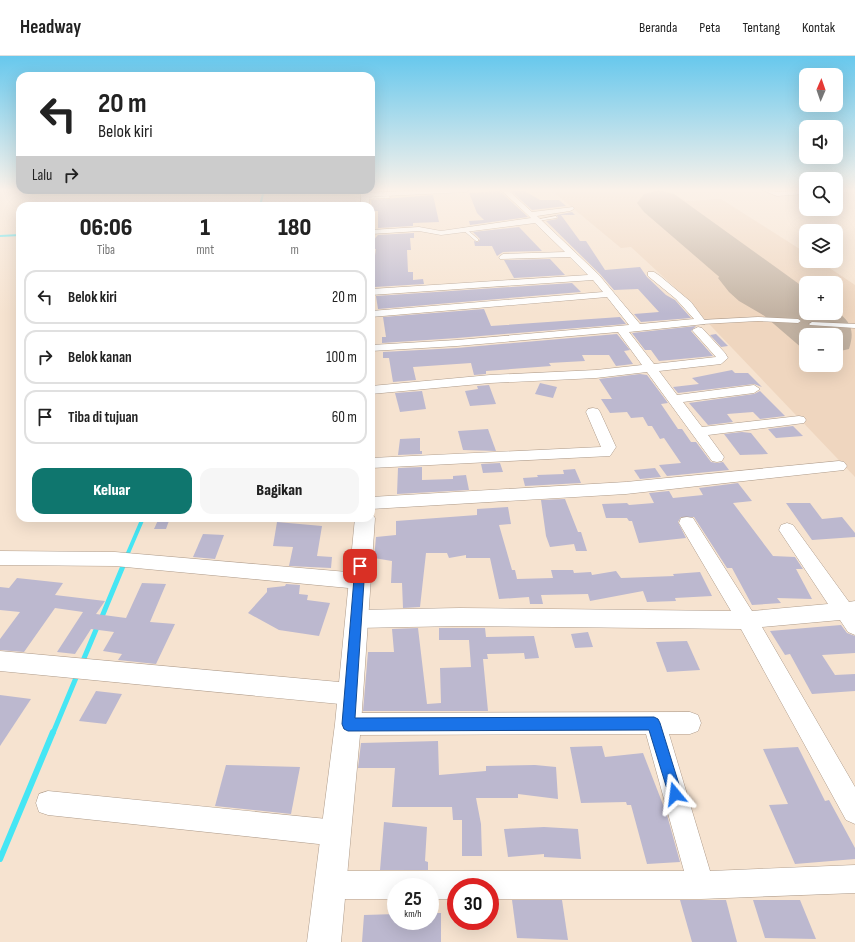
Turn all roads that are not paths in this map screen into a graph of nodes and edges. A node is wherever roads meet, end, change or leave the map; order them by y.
1 (387, 231) edge
2 (428, 231) edge
3 (449, 231) edge
4 (467, 231) edge
5 (549, 231) edge
6 (375, 232) edge
7 (400, 239) dead end
8 (375, 240) edge
9 (477, 240) dead end
10 (573, 254) junction
11 (503, 257) dead end
12 (651, 274) dead end
13 (596, 277) junction
14 (375, 292) edge
15 (611, 294) junction
16 (375, 314) edge
17 (798, 321) dead end
18 (812, 324) dead end
19 (700, 326) junction
20 (855, 326) edge
21 (637, 328) junction
22 (622, 330) junction
23 (375, 348) edge
24 (652, 368) junction
25 (375, 390) edge
26 (754, 390) dead end
27 (674, 399) junction
28 (593, 412) dead end
29 (799, 420) dead end
30 (699, 432) junction
31 (717, 457) dead end
32 (375, 463) edge
33 (839, 466) dead end
34 (375, 503) edge
35 (364, 522) edge
36 (687, 523) dead end
37 (787, 530) dead end
38 (0, 558) edge
39 (359, 581) junction
40 (851, 616) edge
41 (356, 619) junction
42 (747, 620) junction
43 (0, 661) edge
44 (350, 694) junction
45 (654, 723) junction
46 (690, 723) dead end
47 (348, 724) junction
48 (48, 803) dead end
49 (855, 810) edge
50 (337, 833) junction
51 (855, 878) edge
52 (332, 885) junction
53 (701, 885) junction
54 (324, 942) edge

1 - 6 street
2 - 3 street
4 - 9 lane
5 - 10 street
7 - 8 street
10 - 11 street
10 - 13 street
12 - 19 street
13 - 14 street
13 - 15 street
15 - 16 street
15 - 21 street
17 - 19 lane
18 - 20 lane
19 - 21 street
19 - 24 street
21 - 22 street
22 - 23 street
22 - 24 street
24 - 25 street
24 - 27 street
26 - 27 street
27 - 30 street
28 - 32 street
29 - 30 street
30 - 31 street
33 - 34 street
35 - 39 street
36 - 42 street
37 - 40 street
38 - 39 street
39 - 41 street
40 - 42 street
41 - 42 street
41 - 44 street
42 - 49 street
43 - 44 street
44 - 47 street
45 - 46 street
45 - 47 street
45 - 53 street
47 - 50 street
48 - 50 street
50 - 52 street
51 - 53 street
52 - 53 street
52 - 54 street

